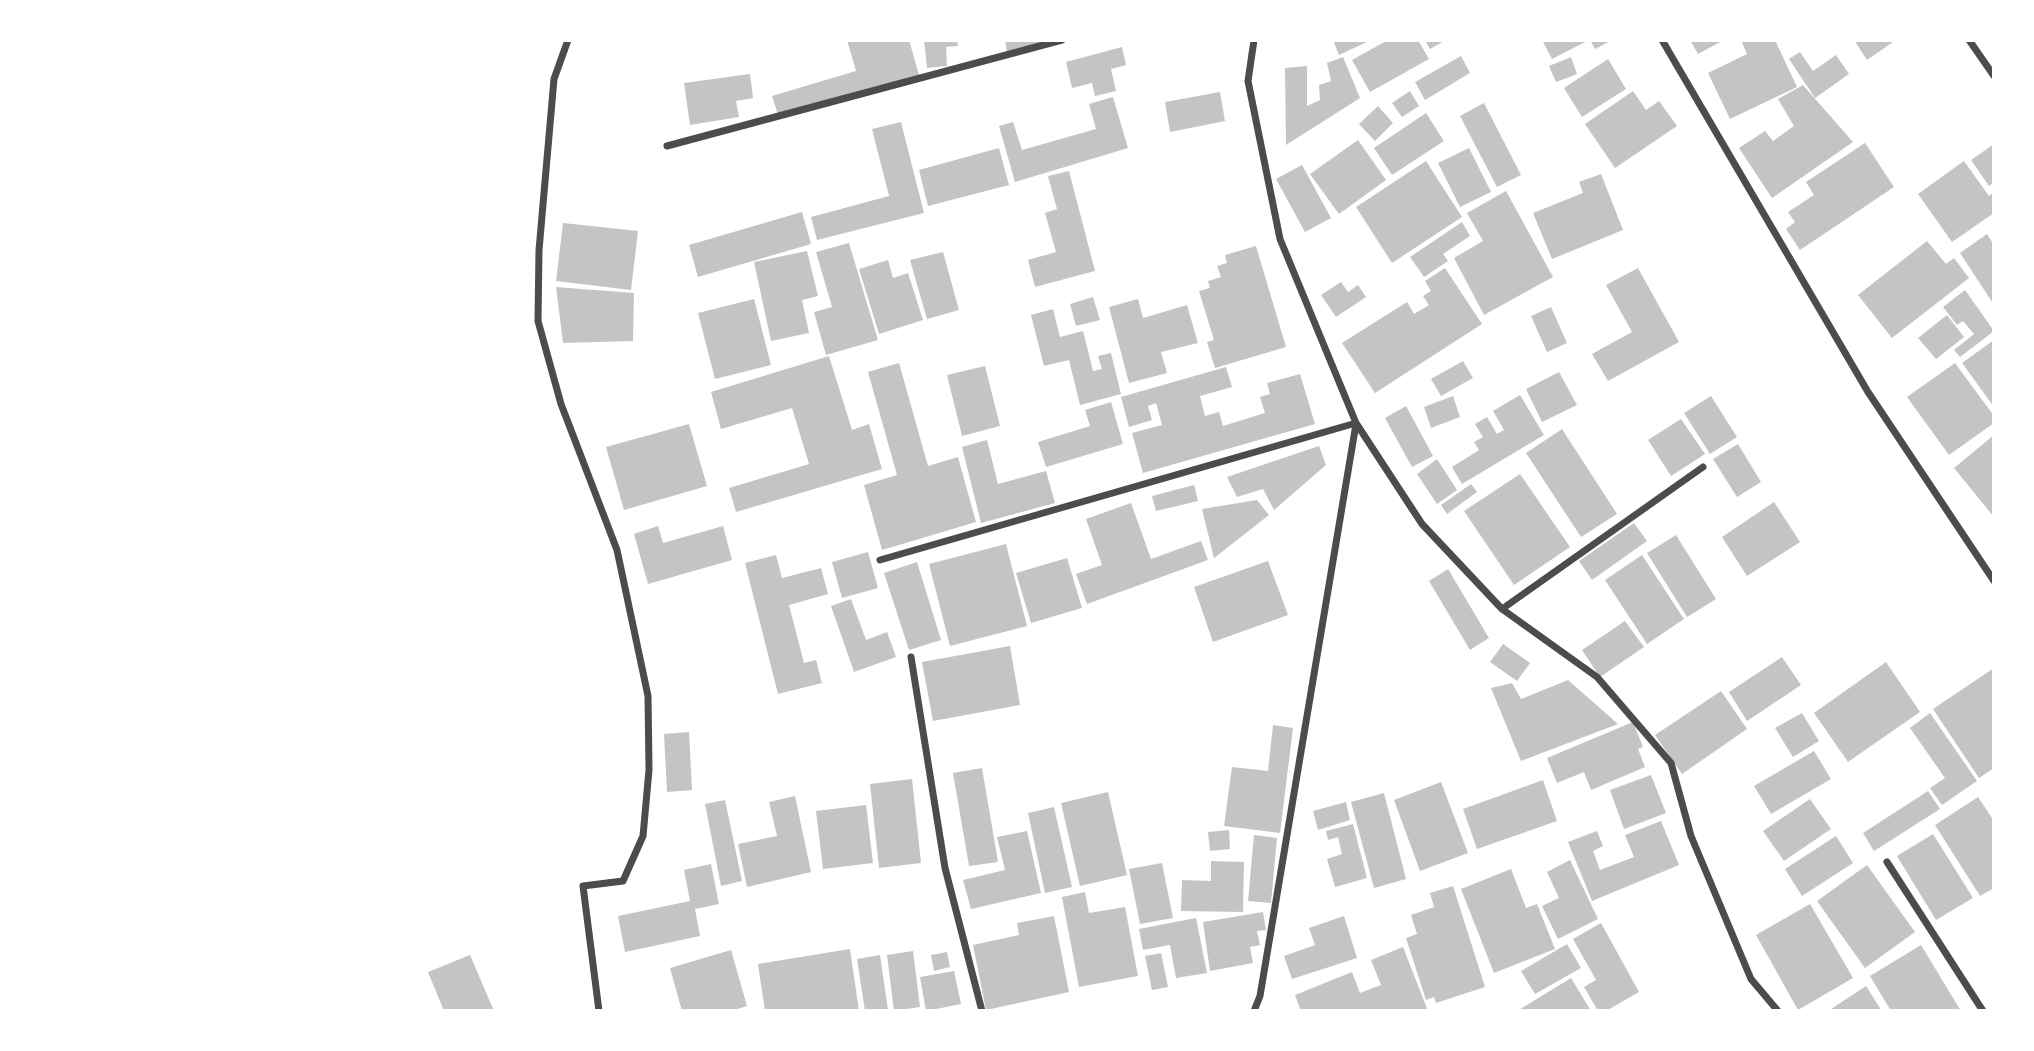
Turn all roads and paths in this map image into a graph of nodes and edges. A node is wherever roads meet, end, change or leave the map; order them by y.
1 (568, 40) edge
2 (1062, 40) edge
3 (1254, 40) edge
4 (1662, 40) edge
5 (1969, 40) edge
6 (1994, 76) edge
7 (667, 146) dead end
8 (1356, 423) junction
9 (1703, 467) dead end
10 (880, 560) dead end
11 (1994, 581) edge
12 (1502, 609) junction
13 (911, 657) dead end
14 (1887, 862) dead end
15 (599, 1011) edge
16 (982, 1011) edge
17 (1254, 1011) edge
18 (1778, 1011) edge
19 (1983, 1011) edge

1 - 15 street
2 - 7 street
3 - 8 street
4 - 11 street
5 - 6 street
8 - 10 street
8 - 12 street
8 - 17 street
9 - 12 street
12 - 18 street
13 - 16 street
14 - 19 street

